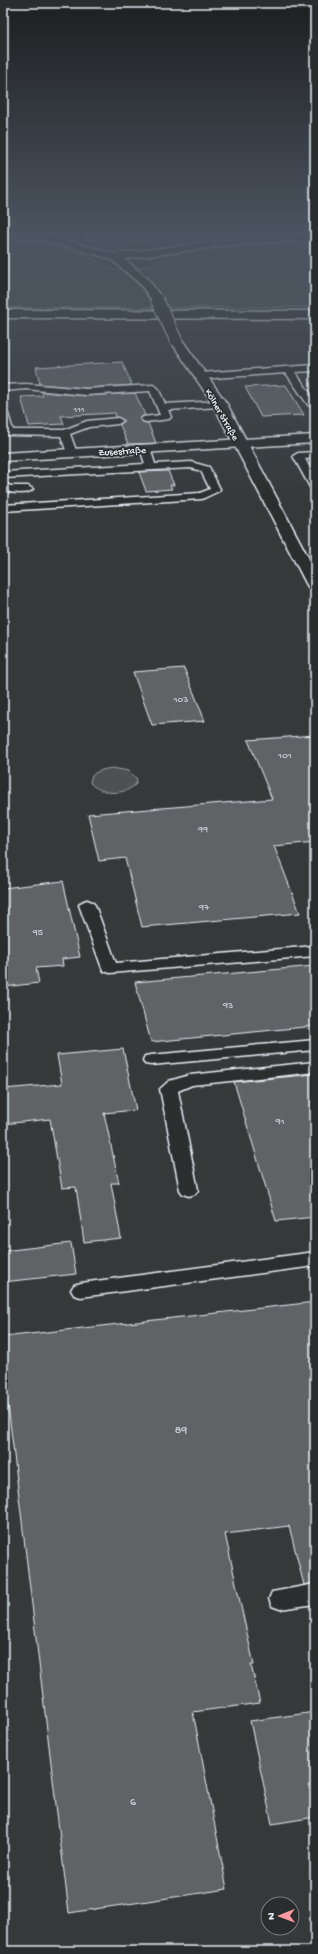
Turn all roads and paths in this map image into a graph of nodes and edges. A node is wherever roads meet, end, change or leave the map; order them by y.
1 (168, 324) edge
2 (161, 329) dead end
3 (184, 329) dead end
4 (315, 368) edge
5 (289, 370) junction
6 (200, 376) junction
7 (3, 388) edge
8 (315, 403) edge
9 (220, 404) junction
10 (162, 407) junction
11 (3, 414) edge
12 (146, 419) dead end
13 (118, 421) dead end
14 (65, 433) junction
15 (315, 439) edge
16 (240, 443) junction
17 (145, 448) junction
18 (72, 452) junction
19 (315, 455) edge
20 (3, 457) edge
21 (152, 467) junction
22 (3, 476) edge
23 (3, 486) edge
24 (315, 487) edge
25 (28, 489) dead end
26 (3, 508) edge
27 (315, 584) edge
28 (87, 905) dead end
29 (315, 951) edge
30 (315, 1045) edge
31 (151, 1060) dead end
32 (315, 1067) edge
33 (189, 1190) dead end
34 (315, 1259) edge
35 (82, 1290) dead end
36 (315, 1594) edge
37 (280, 1598) dead end

1 - 6 main road, Kölner Straße, bridge
2 - 3 main road
4 - 5 lane
5 - 6 lane
5 - 8 lane
6 - 9 main road, Kölner Straße
7 - 10 lane
9 - 10 lane
9 - 16 main road, Kölner Straße
10 - 12 lane
11 - 14 lane
13 - 14 lane
14 - 18 lane
15 - 16 main road, Zusestraße
16 - 17 main road, Zusestraße
16 - 27 main road, Kölner Straße
17 - 18 main road, Zusestraße
17 - 21 lane
18 - 20 main road, Zusestraße
19 - 24 lane
21 - 22 lane
21 - 26 lane
23 - 25 lane
28 - 29 lane
30 - 31 lane
32 - 33 lane
34 - 35 lane
36 - 37 lane

